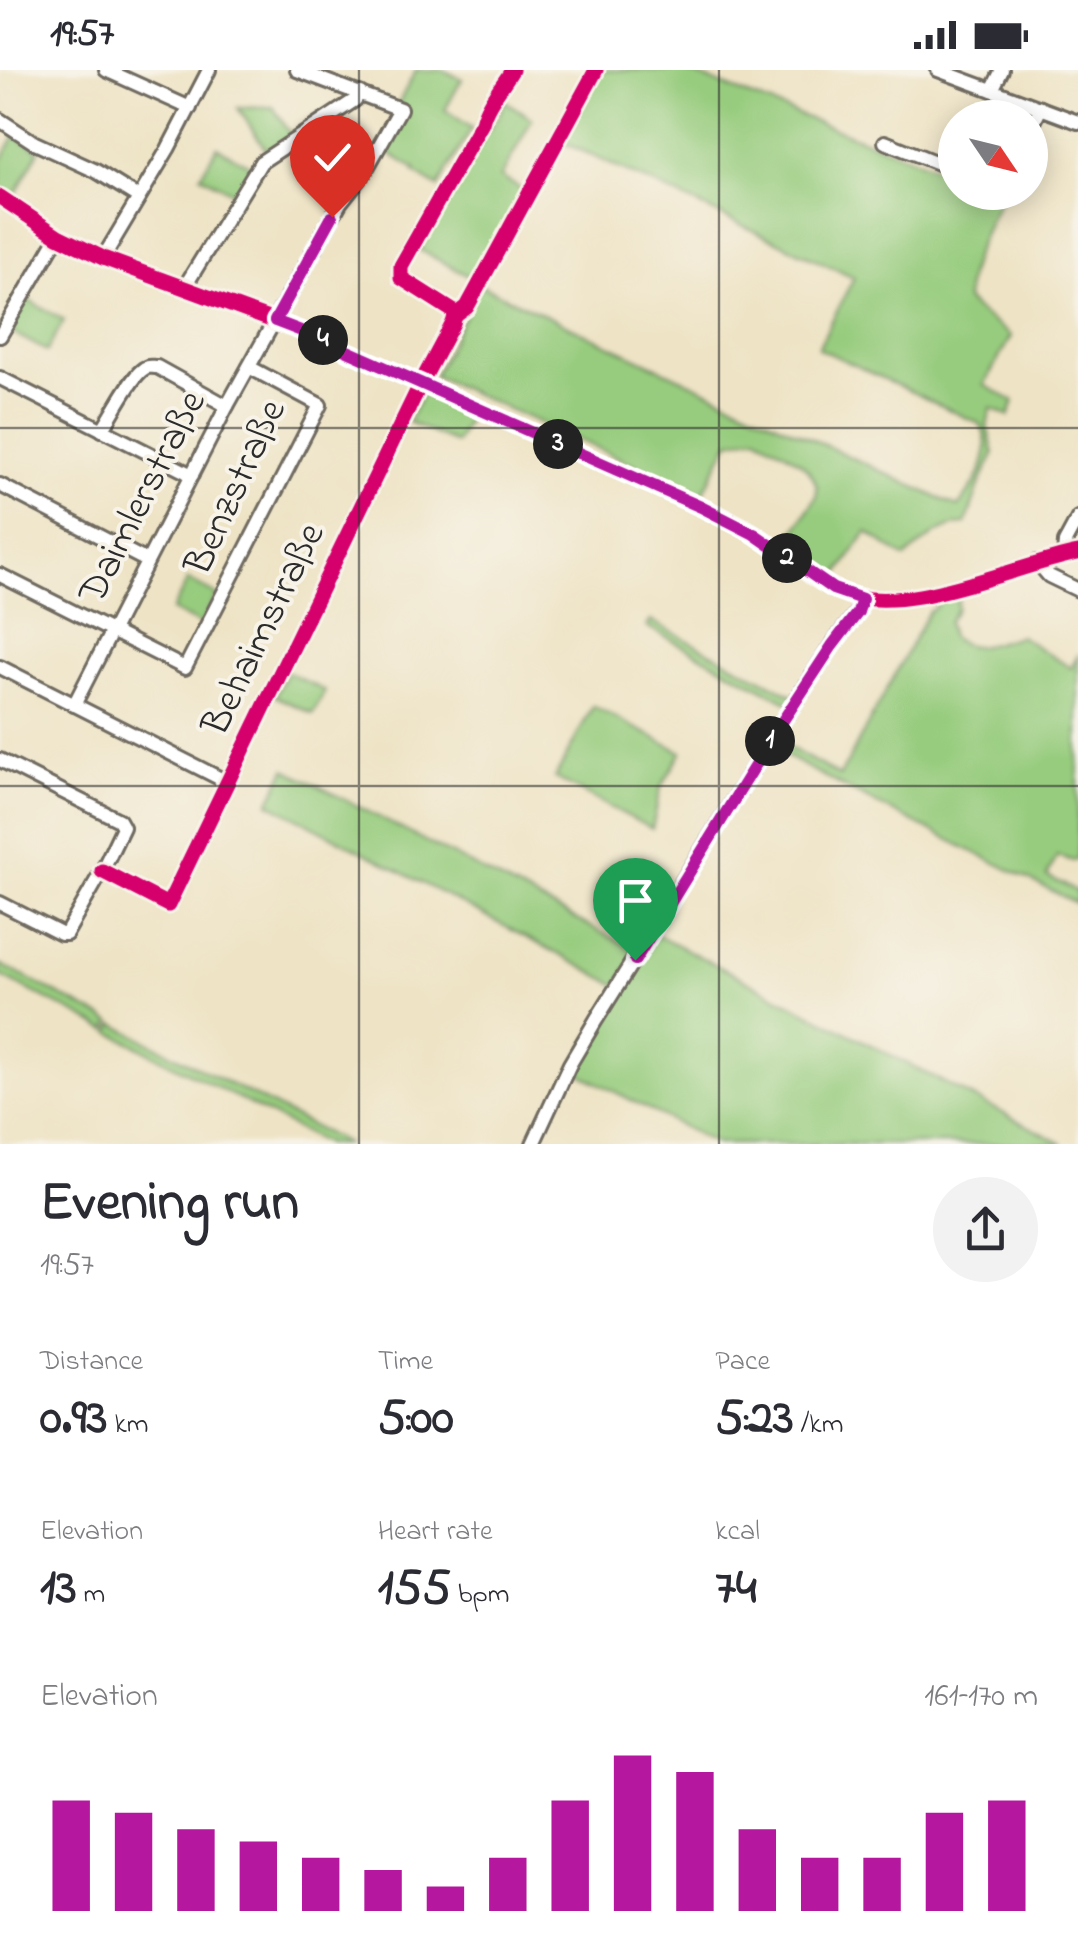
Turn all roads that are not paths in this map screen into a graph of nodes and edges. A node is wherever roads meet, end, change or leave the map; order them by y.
1 (106, 70) edge
2 (209, 70) edge
3 (296, 70) edge
4 (512, 70) edge
5 (938, 70) edge
6 (1002, 70) edge
7 (992, 90) junction
8 (360, 94) junction
9 (1019, 100) edge
10 (190, 108) junction
11 (1048, 111) edge
12 (0, 120) edge
13 (1078, 122) edge
14 (885, 142) dead end
15 (938, 163) edge
16 (0, 197) edge
17 (138, 197) junction
18 (58, 236) junction
19 (103, 258) junction
20 (184, 288) junction
21 (275, 321) junction
22 (1, 331) edge
23 (249, 367) junction
24 (0, 378) edge
25 (421, 383) junction
26 (228, 406) junction
27 (102, 430) junction
28 (192, 474) junction
29 (0, 485) edge
30 (1078, 518) edge
31 (1071, 555) edge
32 (148, 562) junction
33 (1037, 562) junction
34 (0, 575) edge
35 (1078, 590) edge
36 (862, 599) junction
37 (112, 632) junction
38 (0, 667) edge
39 (74, 706) junction
40 (0, 760) edge
41 (227, 782) junction
42 (102, 871) junction
43 (0, 902) edge
44 (533, 1144) edge

1 - 10 street
2 - 10 street
3 - 8 street
4 - 25 street, Behaimstraße
5 - 7 street
6 - 7 street
7 - 9 street
8 - 20 street
8 - 21 street, Daimlerstraße
10 - 17 street
11 - 13 street
12 - 17 street
14 - 15 street
16 - 18 street
17 - 19 street
18 - 19 street
18 - 22 street
19 - 20 street
20 - 21 street
21 - 23 street, Daimlerstraße
21 - 25 street
23 - 26 street, Daimlerstraße
23 - 37 street, Benzstraße
24 - 27 street
25 - 36 street
25 - 41 street, Behaimstraße
26 - 27 street
26 - 28 street, Daimlerstraße
27 - 28 street
28 - 32 street, Daimlerstraße
29 - 32 street
30 - 31 street
31 - 33 street
32 - 37 street, Daimlerstraße
33 - 35 street
33 - 36 street
34 - 37 street
36 - 44 street
37 - 39 street, Daimlerstraße
38 - 39 street
39 - 41 street
40 - 42 street
41 - 42 street, Behaimstraße
42 - 43 street

